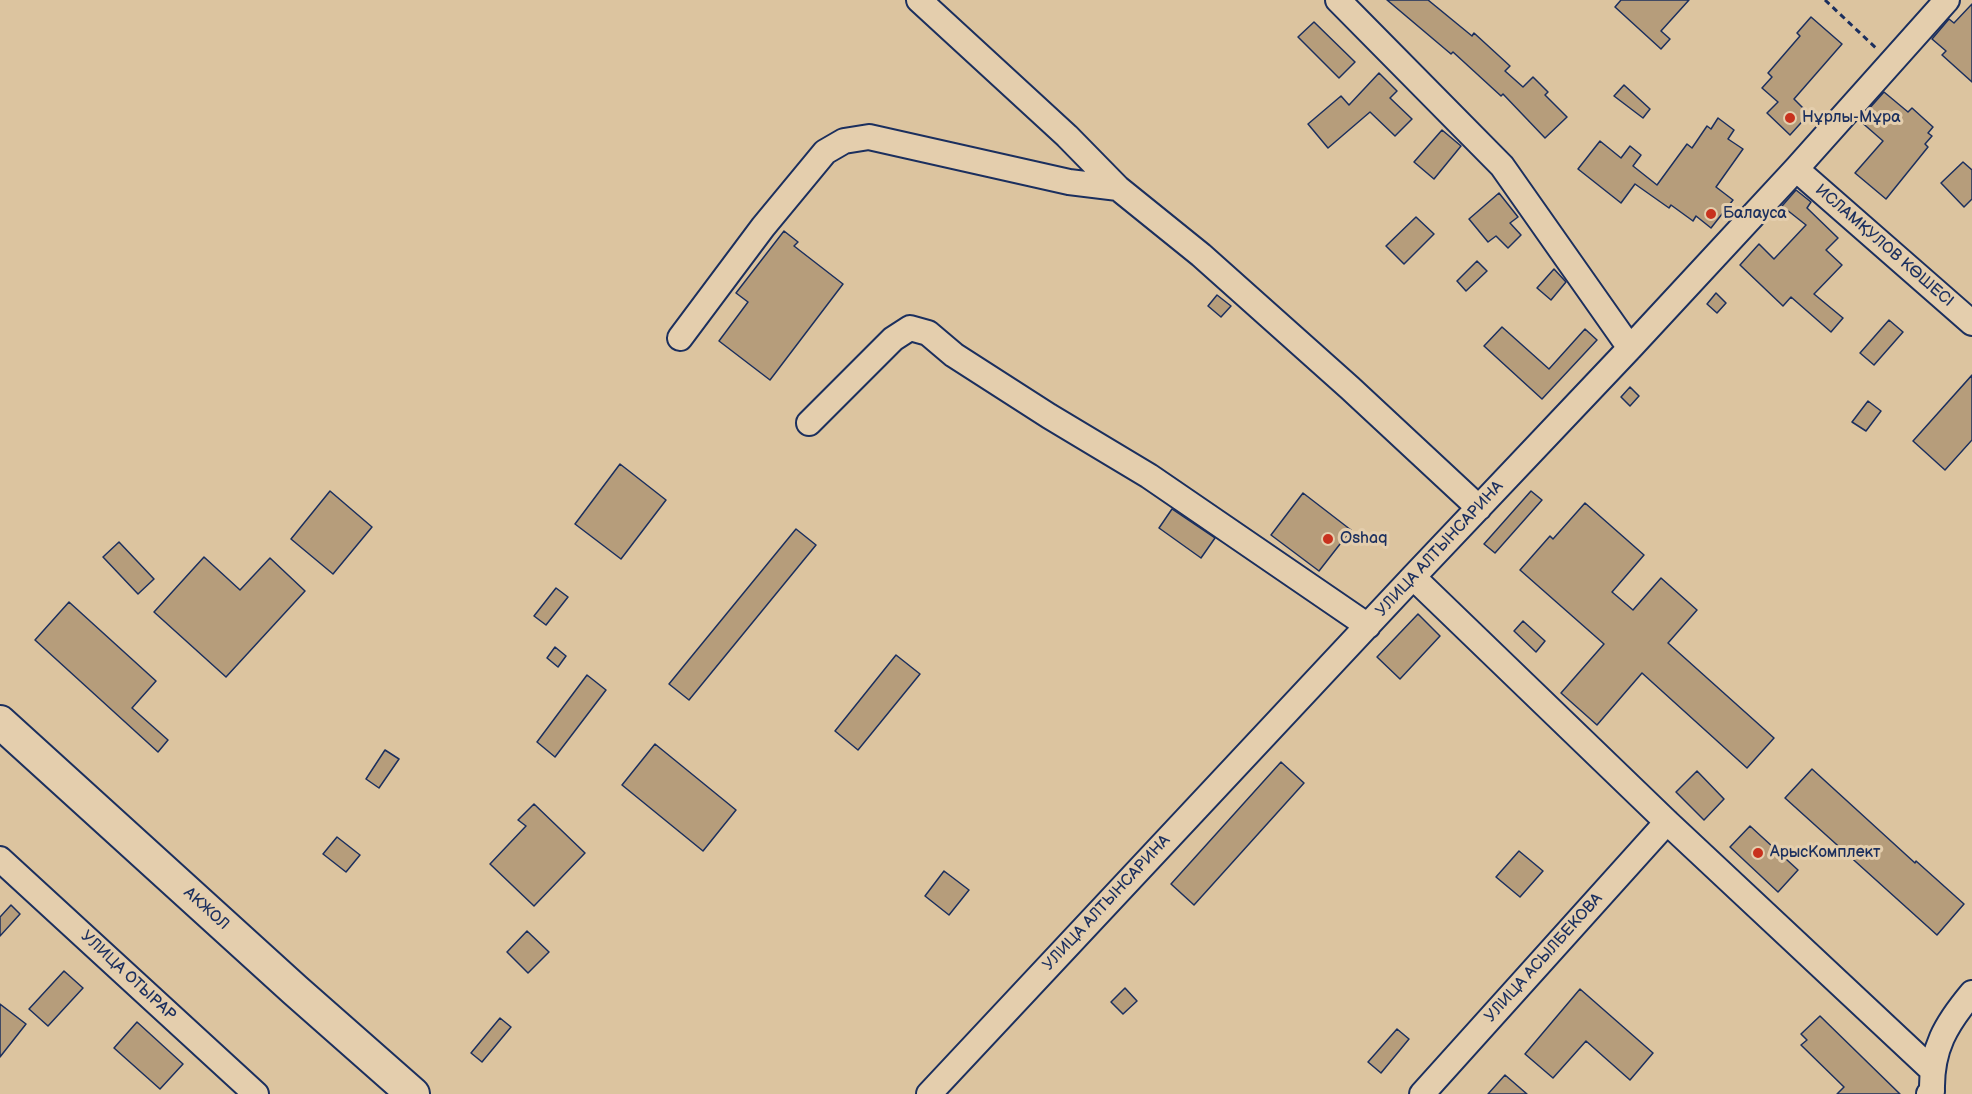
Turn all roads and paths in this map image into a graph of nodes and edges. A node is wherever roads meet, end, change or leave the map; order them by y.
1 (919, 0) edge
2 (1338, 0) edge
3 (1825, 0) edge
4 (1947, 0) edge
5 (1892, 62) junction
6 (1796, 169) junction
7 (1118, 188) junction
8 (1972, 323) edge
9 (680, 338) dead end
10 (1630, 348) junction
11 (809, 423) dead end
12 (1479, 508) junction
13 (1413, 577) junction
14 (1368, 626) junction
15 (0, 722) edge
16 (1667, 822) junction
17 (0, 859) edge
18 (1972, 993) edge
19 (1932, 1070) junction
20 (256, 1094) edge
21 (413, 1094) edge
22 (928, 1094) edge
23 (1422, 1094) edge
24 (1929, 1094) edge

1 - 7 street
2 - 10 street
3 - 5 path
4 - 5 street, УЛИЦА АЛТЫНСАРИНА
5 - 6 street, УЛИЦА АЛТЫНСАРИНА
6 - 8 street, ИСЛАМҚУЛОВ КӨШЕСІ
6 - 10 street, УЛИЦА АЛТЫНСАРИНА
7 - 9 street
7 - 12 street
10 - 12 street, УЛИЦА АЛТЫНСАРИНА
11 - 14 street
12 - 13 street, УЛИЦА АЛТЫНСАРИНА
13 - 14 street, УЛИЦА АЛТЫНСАРИНА
13 - 16 street
14 - 22 street, УЛИЦА АЛТЫНСАРИНА
15 - 21 main road, АКЖОЛ
16 - 19 street
16 - 23 street, УЛИЦА АСЫЛБЕКОВА
17 - 20 street, УЛИЦА ОТЫРАР
18 - 19 street
19 - 24 street

